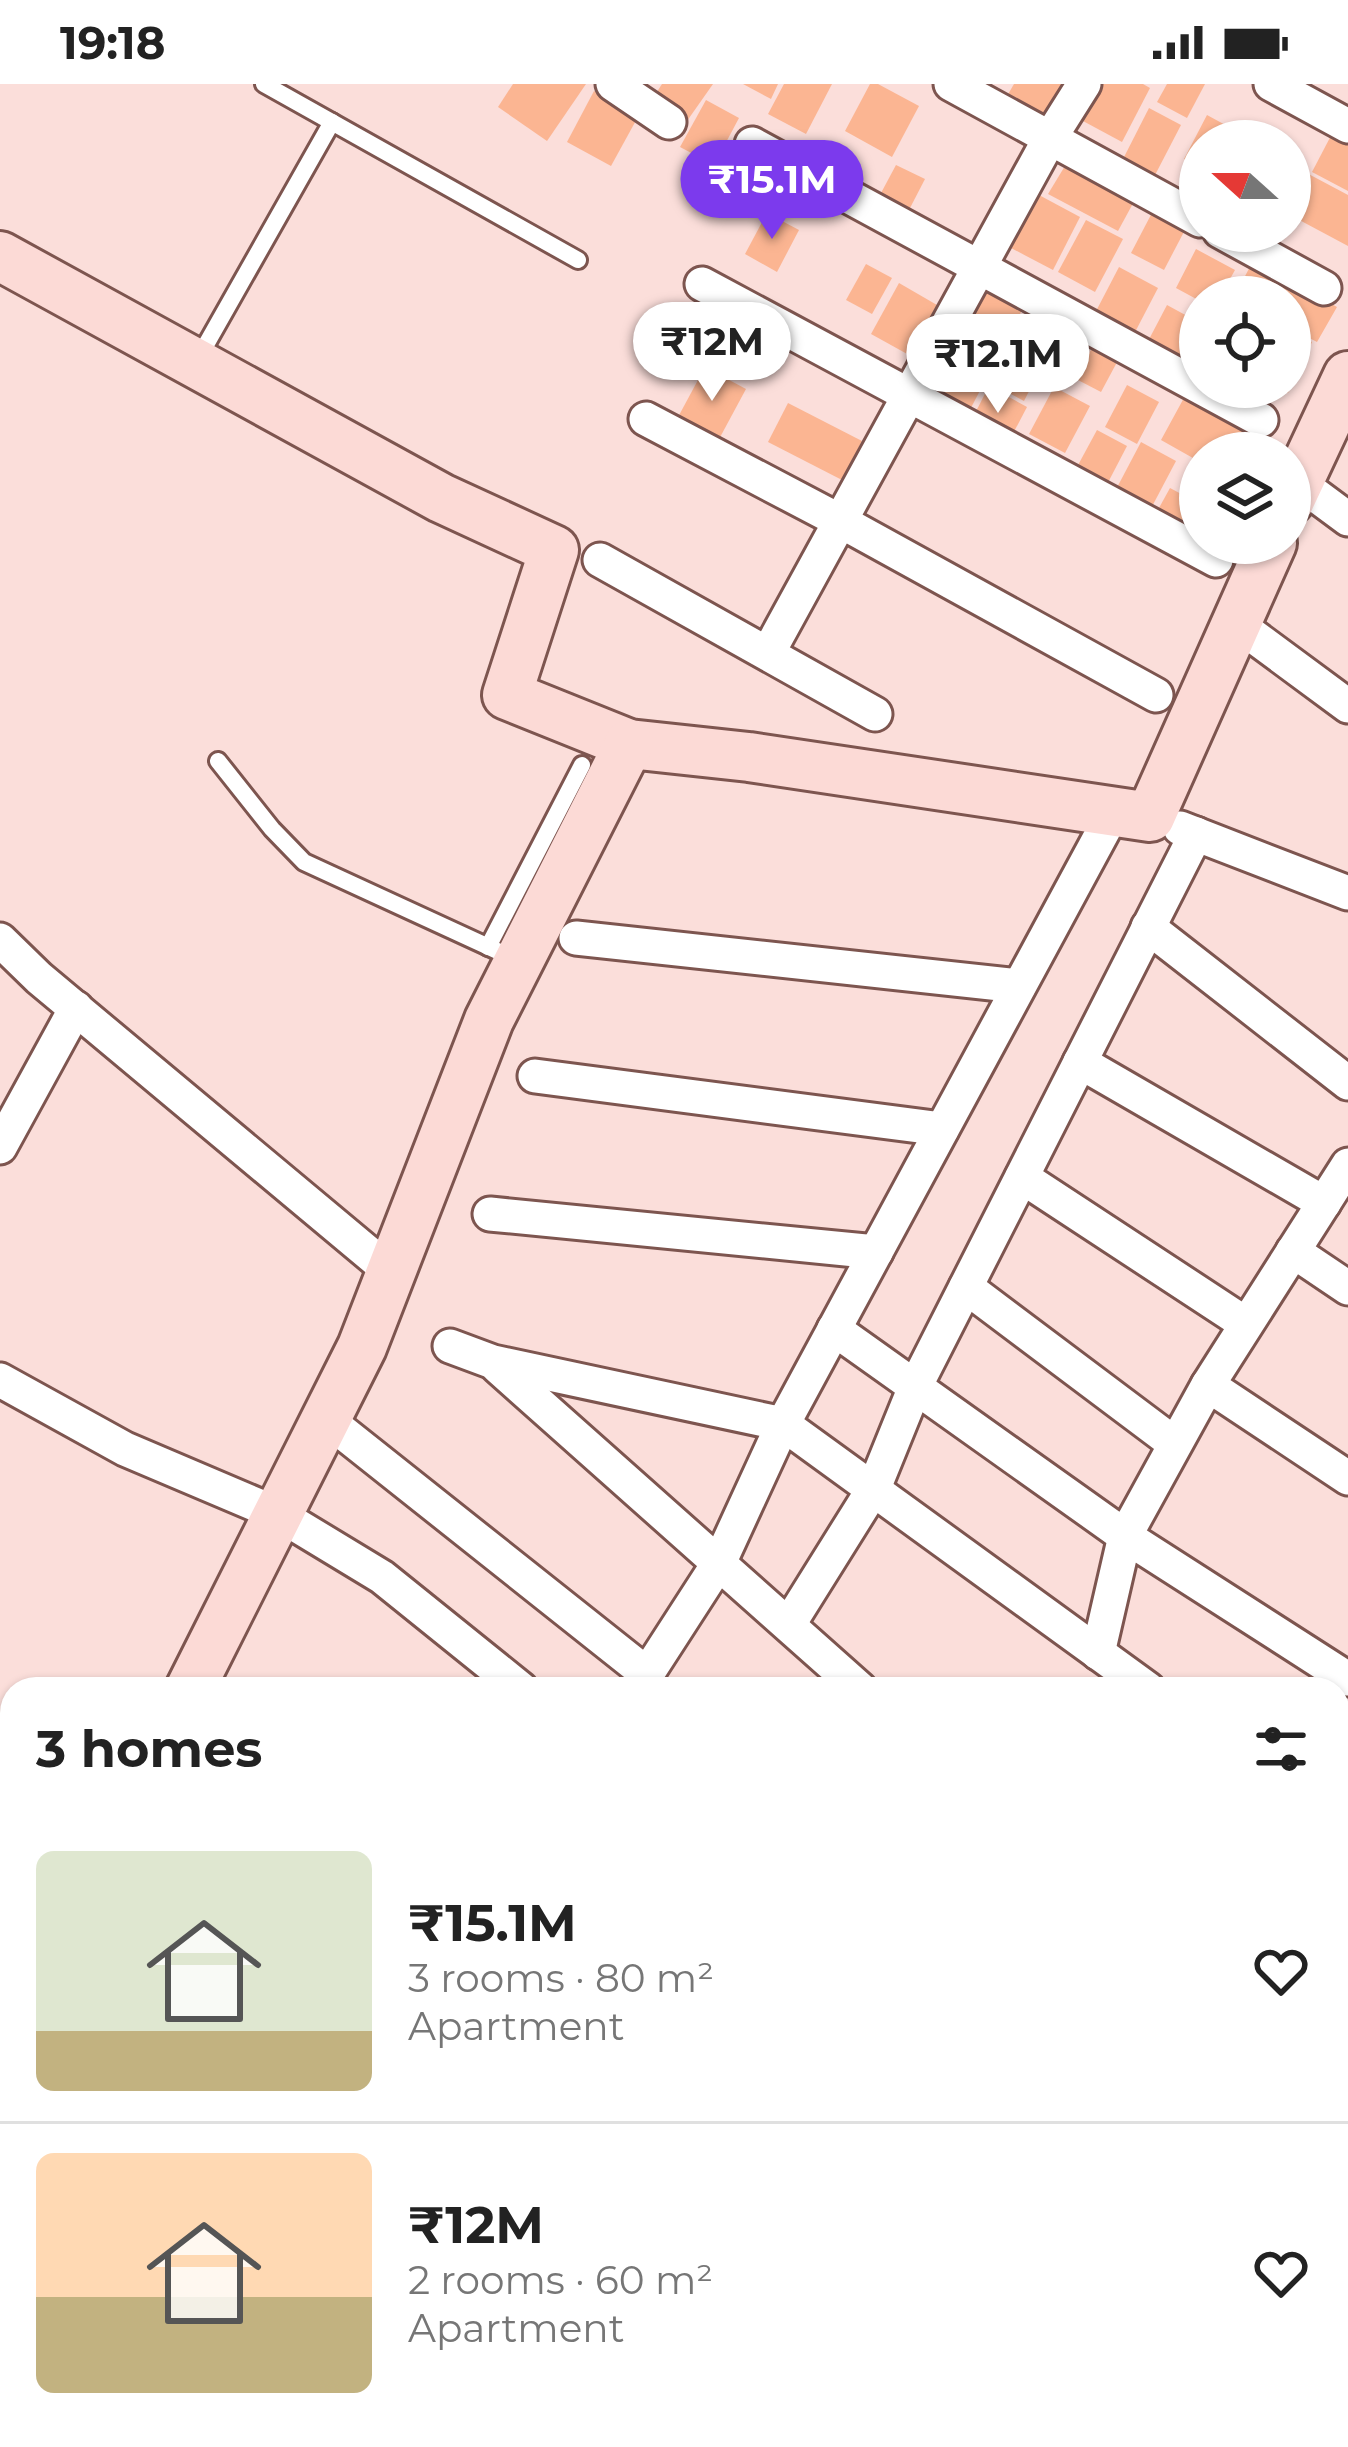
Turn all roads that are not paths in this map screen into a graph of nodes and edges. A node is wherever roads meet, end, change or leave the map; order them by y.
1 (264, 84) edge
2 (613, 84) edge
3 (951, 84) edge
4 (1084, 84) edge
5 (1271, 84) edge
6 (332, 122) junction
7 (669, 122) dead end
8 (1348, 126) edge
9 (1050, 138) junction
10 (752, 144) dead end
11 (1179, 209) edge
12 (1258, 252) edge
13 (0, 256) edge
14 (578, 260) dead end
15 (979, 268) junction
16 (702, 284) dead end
17 (1324, 288) dead end
18 (195, 363) junction
19 (1348, 376) edge
20 (908, 397) junction
21 (646, 419) dead end
22 (1261, 420) dead end
23 (1311, 455) edge
24 (1311, 500) edge
25 (1348, 519) edge
26 (840, 521) junction
27 (1179, 540) edge
28 (600, 560) dead end
29 (1263, 564) edge
30 (1237, 624) junction
31 (768, 653) junction
32 (1156, 695) dead end
33 (1348, 706) edge
34 (875, 714) dead end
35 (629, 744) junction
36 (218, 761) dead end
37 (582, 765) dead end
38 (1132, 815) junction
39 (1196, 834) junction
40 (1348, 892) edge
41 (1148, 927) junction
42 (575, 938) dead end
43 (0, 940) edge
44 (503, 954) junction
45 (1019, 986) junction
46 (76, 1008) junction
47 (1080, 1062) junction
48 (535, 1076) dead end
49 (1348, 1083) edge
50 (942, 1129) junction
51 (0, 1147) edge
52 (1348, 1165) edge
53 (1022, 1177) junction
54 (1324, 1203) junction
55 (490, 1214) dead end
56 (1293, 1251) junction
57 (875, 1252) junction
58 (391, 1272) junction
59 (966, 1287) junction
60 (1348, 1288) edge
61 (1246, 1324) junction
62 (834, 1329) junction
63 (450, 1346) dead end
64 (494, 1362) junction
65 (0, 1380) edge
66 (1208, 1385) junction
67 (915, 1387) junction
68 (326, 1419) junction
69 (783, 1424) junction
70 (1175, 1444) junction
71 (1348, 1478) edge
72 (874, 1489) junction
73 (278, 1514) junction
74 (1125, 1536) junction
75 (720, 1561) junction
76 (789, 1624) junction
77 (1097, 1654) junction
78 (196, 1677) edge
79 (506, 1677) edge
80 (847, 1677) edge
81 (1131, 1677) edge
82 (1345, 1677) edge

1 - 6 lane
2 - 7 street
3 - 9 street
4 - 9 street
5 - 8 street
6 - 14 lane
6 - 18 lane
9 - 11 street
9 - 15 street
10 - 15 street
12 - 17 street
13 - 18 street
15 - 20 street
15 - 22 street
16 - 20 street
18 - 35 street
19 - 23 street
20 - 26 street
20 - 27 street
21 - 26 street
24 - 25 street
26 - 31 street
26 - 32 street
28 - 31 street
29 - 30 street
30 - 33 street
30 - 38 street
31 - 34 street
35 - 38 street
35 - 44 street
36 - 44 lane
37 - 44 lane
38 - 39 street
38 - 45 street
39 - 40 street
39 - 41 street
41 - 47 street
41 - 49 street
42 - 45 street
43 - 46 street
44 - 58 street
45 - 50 street
46 - 51 street
46 - 58 street
47 - 53 street
47 - 54 street
48 - 50 street
50 - 57 street
52 - 54 street
53 - 59 street
53 - 61 street
54 - 56 street
55 - 57 street
56 - 60 street
56 - 61 street
57 - 62 street
58 - 68 street
59 - 67 street
59 - 70 street
61 - 66 street
62 - 67 street
62 - 69 street
63 - 64 street
64 - 69 street
64 - 75 street
65 - 73 street
66 - 70 street
66 - 71 street
67 - 72 street
67 - 74 street
68 - 73 street
68 - 75 street
69 - 72 street
69 - 75 street
70 - 74 street
72 - 76 street
72 - 77 street
73 - 78 street
73 - 79 street
74 - 77 street
74 - 82 street
75 - 76 street
76 - 80 street
77 - 81 street

